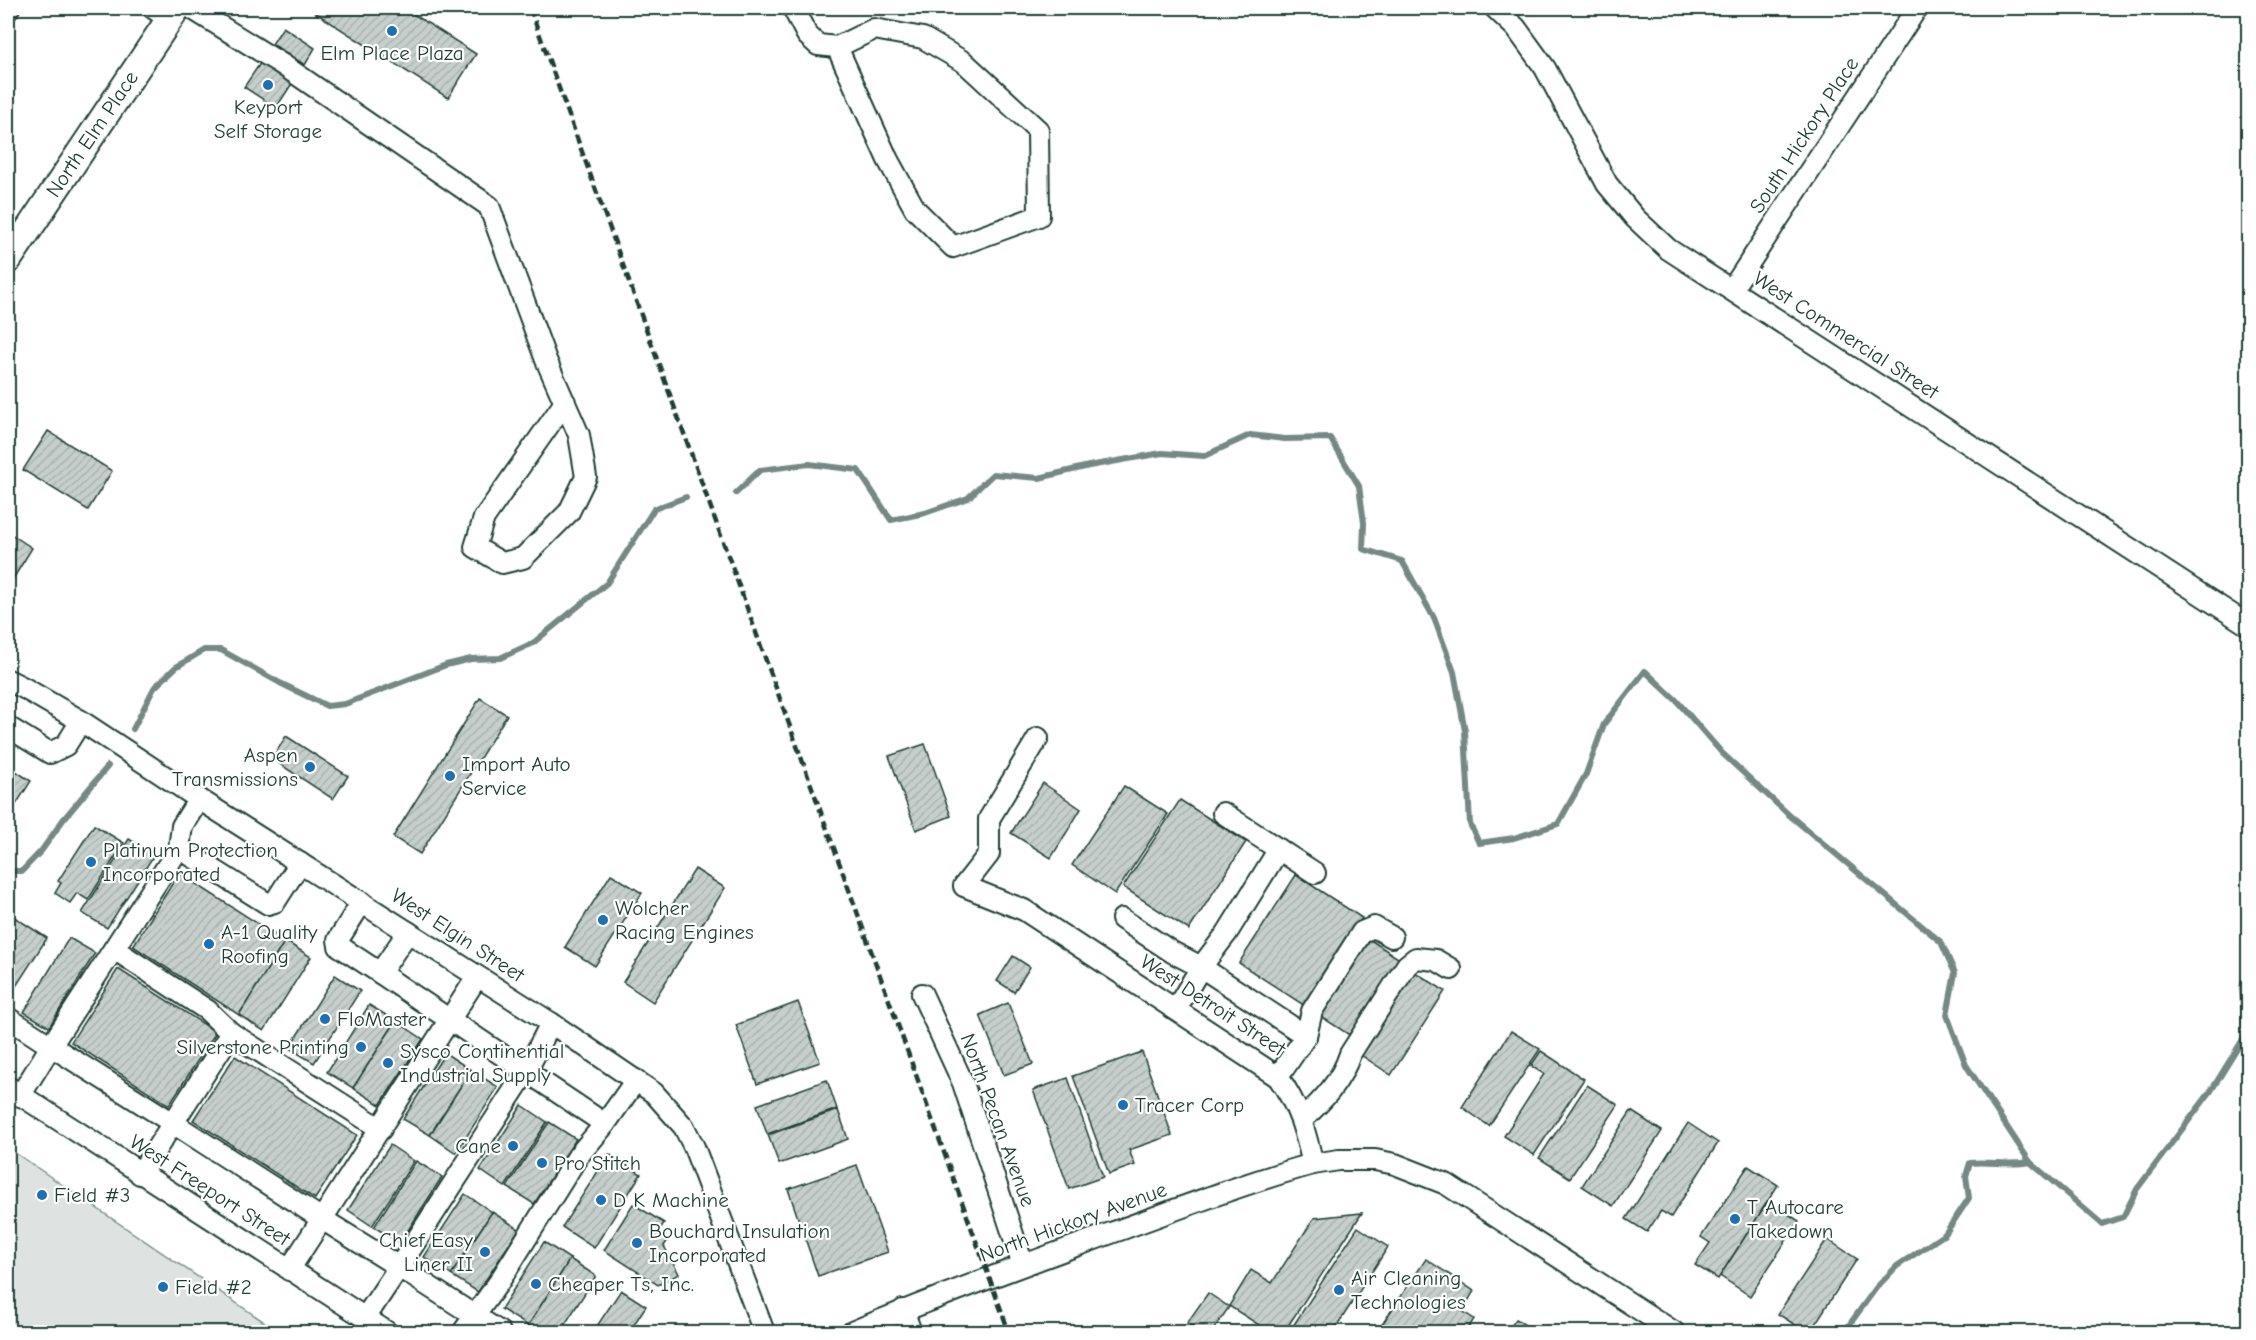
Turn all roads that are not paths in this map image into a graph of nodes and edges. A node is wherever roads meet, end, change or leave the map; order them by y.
1 (793, 8) edge
2 (1495, 8) edge
3 (1917, 8) edge
4 (173, 10) edge
5 (837, 47) junction
6 (8, 260) edge
7 (1732, 290) junction
8 (565, 402) junction
9 (2248, 625) edge
10 (8, 680) edge
11 (81, 721) junction
12 (8, 727) edge
13 (1038, 738) dead end
14 (199, 799) junction
15 (1223, 813) dead end
16 (179, 848) junction
17 (1279, 849) junction
18 (300, 863) junction
19 (1315, 873) dead end
20 (362, 902) junction
21 (1122, 919) dead end
22 (408, 932) junction
23 (1392, 937) dead end
24 (114, 949) junction
25 (1201, 967) junction
26 (1451, 969) dead end
27 (380, 973) junction
28 (477, 976) junction
29 (922, 994) dead end
30 (1176, 1010) junction
31 (8, 1018) edge
32 (450, 1020) junction
33 (551, 1023) junction
34 (231, 1033) junction
35 (1306, 1036) junction
36 (51, 1046) junction
37 (527, 1070) junction
38 (1278, 1077) junction
39 (636, 1080) junction
40 (14, 1091) edge
41 (1302, 1120) junction
42 (173, 1123) junction
43 (605, 1124) junction
44 (381, 1129) junction
45 (1313, 1164) junction
46 (140, 1174) junction
47 (322, 1219) junction
48 (1023, 1265) junction
49 (399, 1267) junction
50 (289, 1270) junction
51 (903, 1310) junction
52 (474, 1316) junction
53 (365, 1318) junction
54 (387, 1332) edge
55 (463, 1332) edge
56 (500, 1332) edge
57 (764, 1332) edge
58 (852, 1332) edge
59 (911, 1332) edge
60 (1674, 1332) edge

1 - 5 street
2 - 7 street, West Commercial Street
3 - 7 street, South Hickory Place
4 - 6 main road, North Elm Place
4 - 8 street
5 - 5 street
7 - 9 street, West Commercial Street
8 - 8 street
10 - 11 street, West Elgin Street
11 - 12 street
11 - 14 street, West Elgin Street
13 - 30 street, West Detroit Street
14 - 16 street
14 - 18 street, West Elgin Street
15 - 17 street
16 - 18 street
16 - 24 street
17 - 19 street
17 - 25 street
18 - 20 street, West Elgin Street
20 - 22 street, West Elgin Street
20 - 27 street
21 - 25 street
22 - 27 street
22 - 28 street, West Elgin Street
23 - 35 street
24 - 34 street
24 - 36 street
25 - 30 street
25 - 35 street
26 - 41 street
27 - 32 street
28 - 32 street
28 - 33 street, West Elgin Street
29 - 48 street, North Pecan Avenue
30 - 38 street, West Detroit Street
31 - 36 street
32 - 37 street
32 - 44 street
33 - 37 street
33 - 39 street, West Elgin Street
34 - 42 street
34 - 44 street
35 - 38 street
36 - 40 street
36 - 42 street
37 - 43 street
37 - 49 street
38 - 41 street, West Detroit Street
39 - 43 street
39 - 57 street, West Elgin Street
40 - 46 street, West Freeport Street
41 - 45 street, West Detroit Street
42 - 46 street
42 - 47 street
43 - 52 street
44 - 47 street
45 - 48 street, North Hickory Avenue
45 - 60 street
46 - 50 street, West Freeport Street
47 - 49 street
47 - 50 street
48 - 51 street, North Hickory Avenue
49 - 52 street
49 - 53 street
50 - 53 street, West Freeport Street
51 - 58 street, North Hickory Avenue
51 - 59 street
52 - 55 street
52 - 56 street
53 - 54 street, West Freeport Street

